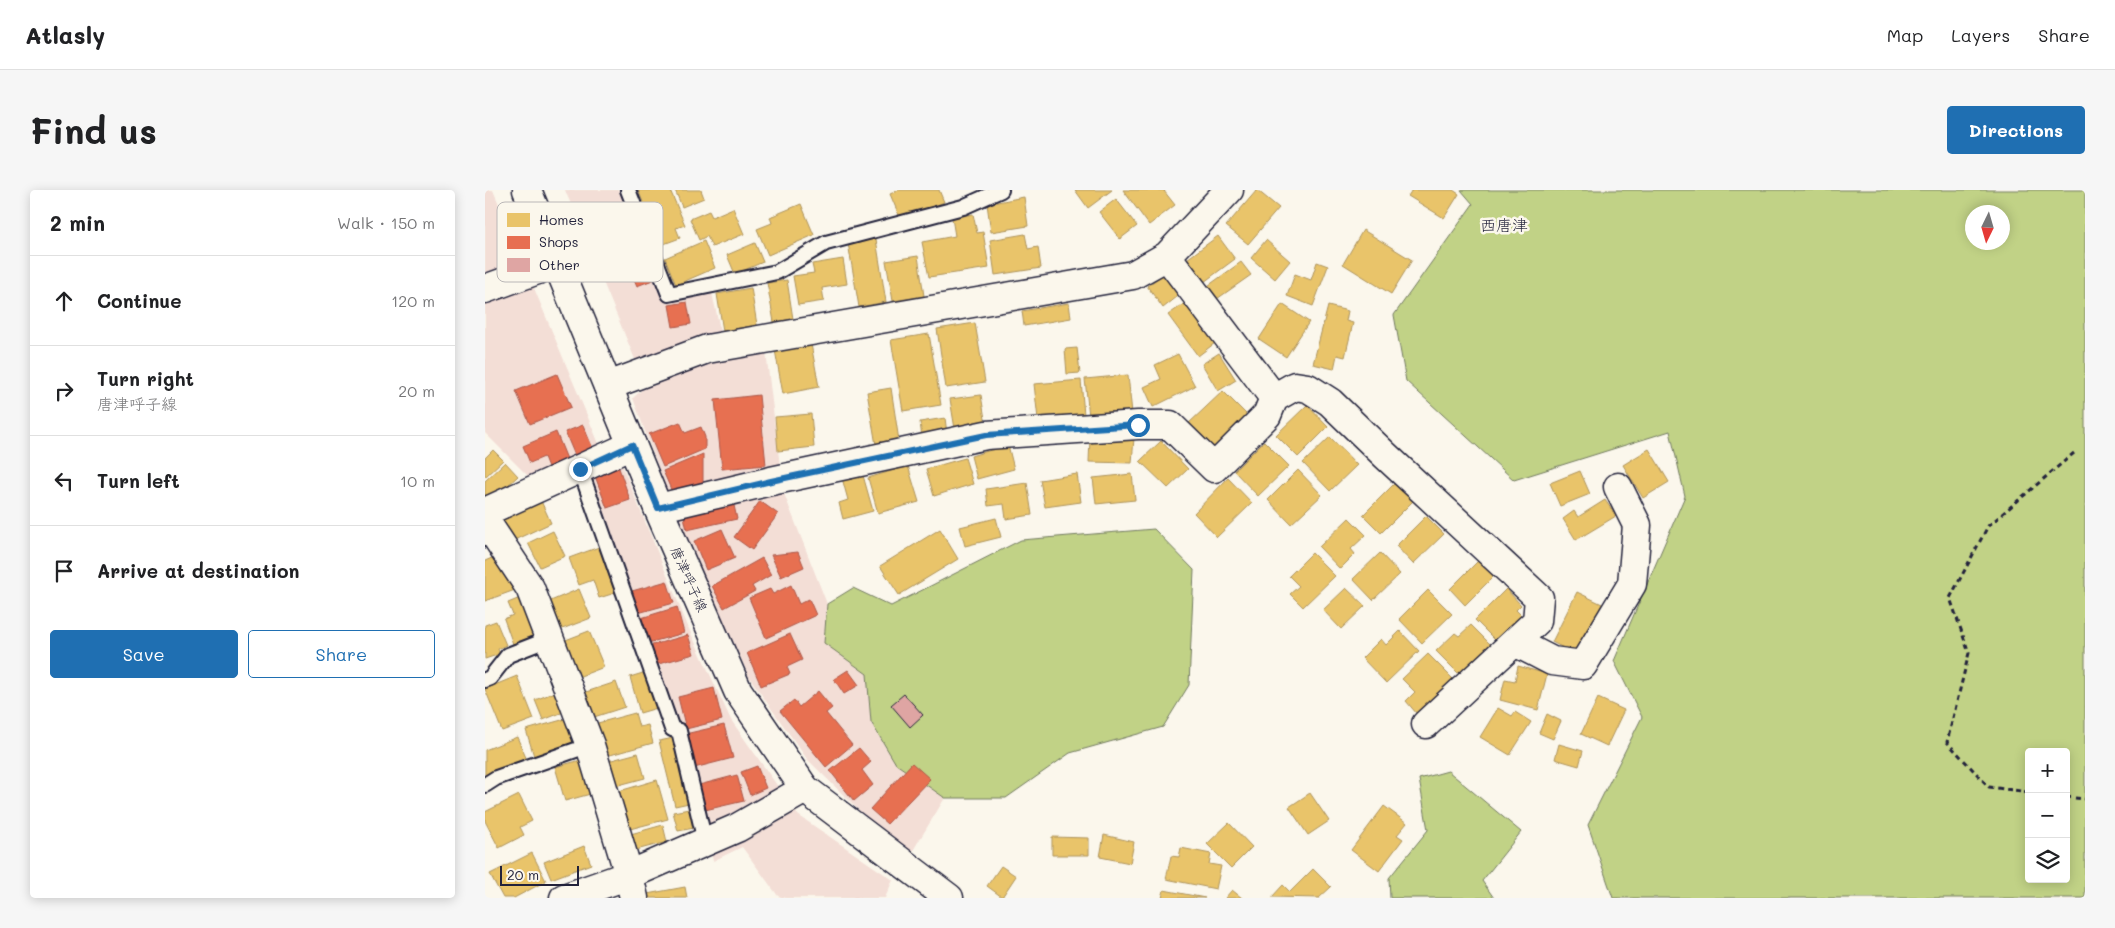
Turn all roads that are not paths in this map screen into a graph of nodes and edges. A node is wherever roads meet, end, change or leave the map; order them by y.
1 (527, 190) edge
2 (628, 190) edge
3 (1001, 190) edge
4 (1229, 190) edge
5 (532, 202) edge
6 (633, 202) edge
7 (1167, 256) junction
8 (663, 279) edge
9 (504, 282) edge
10 (565, 282) edge
11 (485, 289) edge
12 (607, 386) junction
13 (1274, 398) junction
14 (632, 445) junction
15 (580, 469) junction
16 (1618, 488) dead end
17 (658, 508) junction
18 (486, 522) edge
19 (549, 639) junction
20 (1515, 642) junction
21 (485, 680) edge
22 (1426, 724) dead end
23 (590, 745) junction
24 (485, 785) edge
25 (805, 789) junction
26 (705, 842) junction
27 (632, 887) edge
28 (564, 898) edge
29 (949, 898) edge

1 - 5 street, 唐津呼子線
2 - 6 lane
3 - 8 lane
4 - 7 street
7 - 12 street
7 - 13 street
9 - 11 street
10 - 12 street, 唐津呼子線
12 - 14 street, 唐津呼子線
13 - 17 street
13 - 20 street
14 - 15 street
14 - 17 street, 唐津呼子線
15 - 18 street
15 - 26 lane
16 - 20 street
17 - 25 street, 唐津呼子線
18 - 19 street
19 - 21 lane
19 - 23 street
20 - 22 street
23 - 24 lane
23 - 27 street
25 - 26 street
25 - 29 street, 唐津呼子線
26 - 27 street
27 - 28 street

